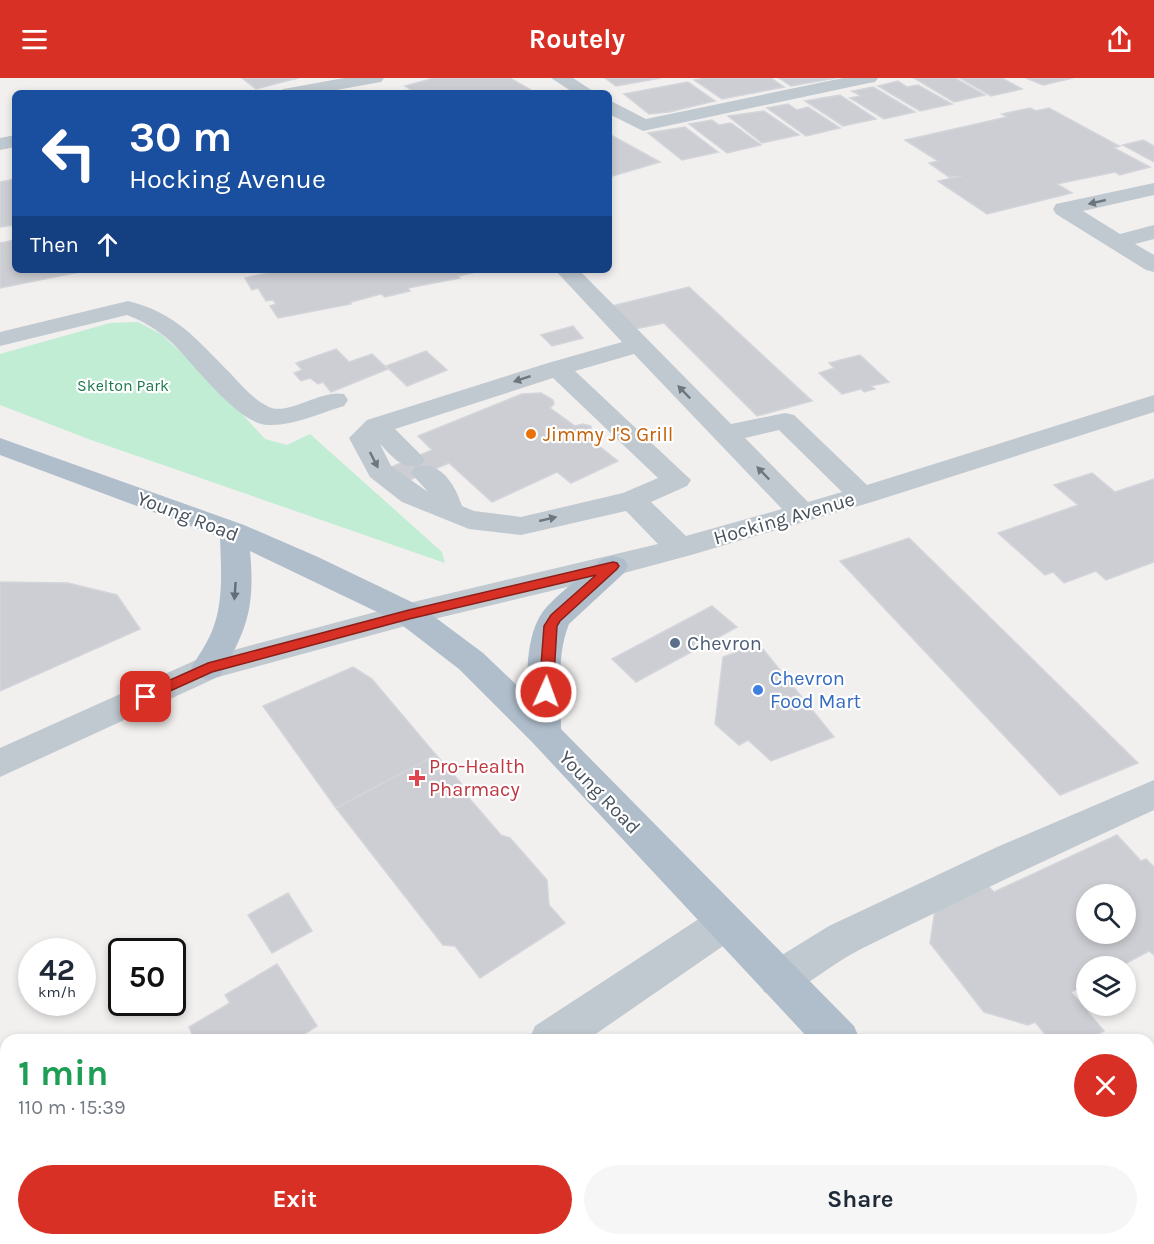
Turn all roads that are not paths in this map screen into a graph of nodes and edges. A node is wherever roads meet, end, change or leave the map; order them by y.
1 (560, 78) edge
2 (870, 78) edge
3 (365, 79) edge
4 (305, 90) edge
5 (582, 90) edge
6 (612, 108) edge
7 (1154, 189) edge
8 (1154, 232) edge
9 (1117, 242) junction
10 (1154, 265) edge
11 (569, 273) edge
12 (0, 339) edge
13 (639, 345) junction
14 (557, 368) junction
15 (335, 399) dead end
16 (1154, 403) edge
17 (377, 426) junction
18 (725, 434) junction
19 (0, 446) edge
20 (862, 496) junction
21 (632, 500) junction
22 (450, 512) junction
23 (802, 513) junction
24 (234, 532) junction
25 (680, 548) junction
26 (613, 566) junction
27 (409, 614) junction
28 (208, 668) junction
29 (544, 733) junction
30 (0, 763) edge
31 (1154, 794) edge
32 (725, 923) junction
33 (779, 979) junction
34 (559, 1034) edge
35 (833, 1034) edge

1 - 5 street
2 - 6 street
3 - 4 street
7 -> 9 street
8 - 9 street
9 - 10 street
11 - 13 street
12 - 15 street
13 - 14 street
18 -> 13 street
14 -> 17 street
14 - 21 street
16 - 20 street, Hocking Avenue
17 - 22 street
17 -> 22 street
18 - 20 street
23 -> 18 street
19 - 24 main road, Young Road
20 - 23 street, Hocking Avenue
22 -> 21 street
21 - 25 street
23 - 25 street, Hocking Avenue
24 - 27 main road, Young Road
24 -> 28 main road
25 - 26 street, Hocking Avenue
26 - 27 street, Hocking Avenue
26 - 29 main road
27 - 28 street, Hocking Avenue
27 - 29 main road, Young Road
28 - 30 street, Hocking Avenue
29 - 32 main road, Young Road
31 - 33 street
32 - 33 main road, Young Road
32 - 34 street
33 - 35 main road, Young Road

